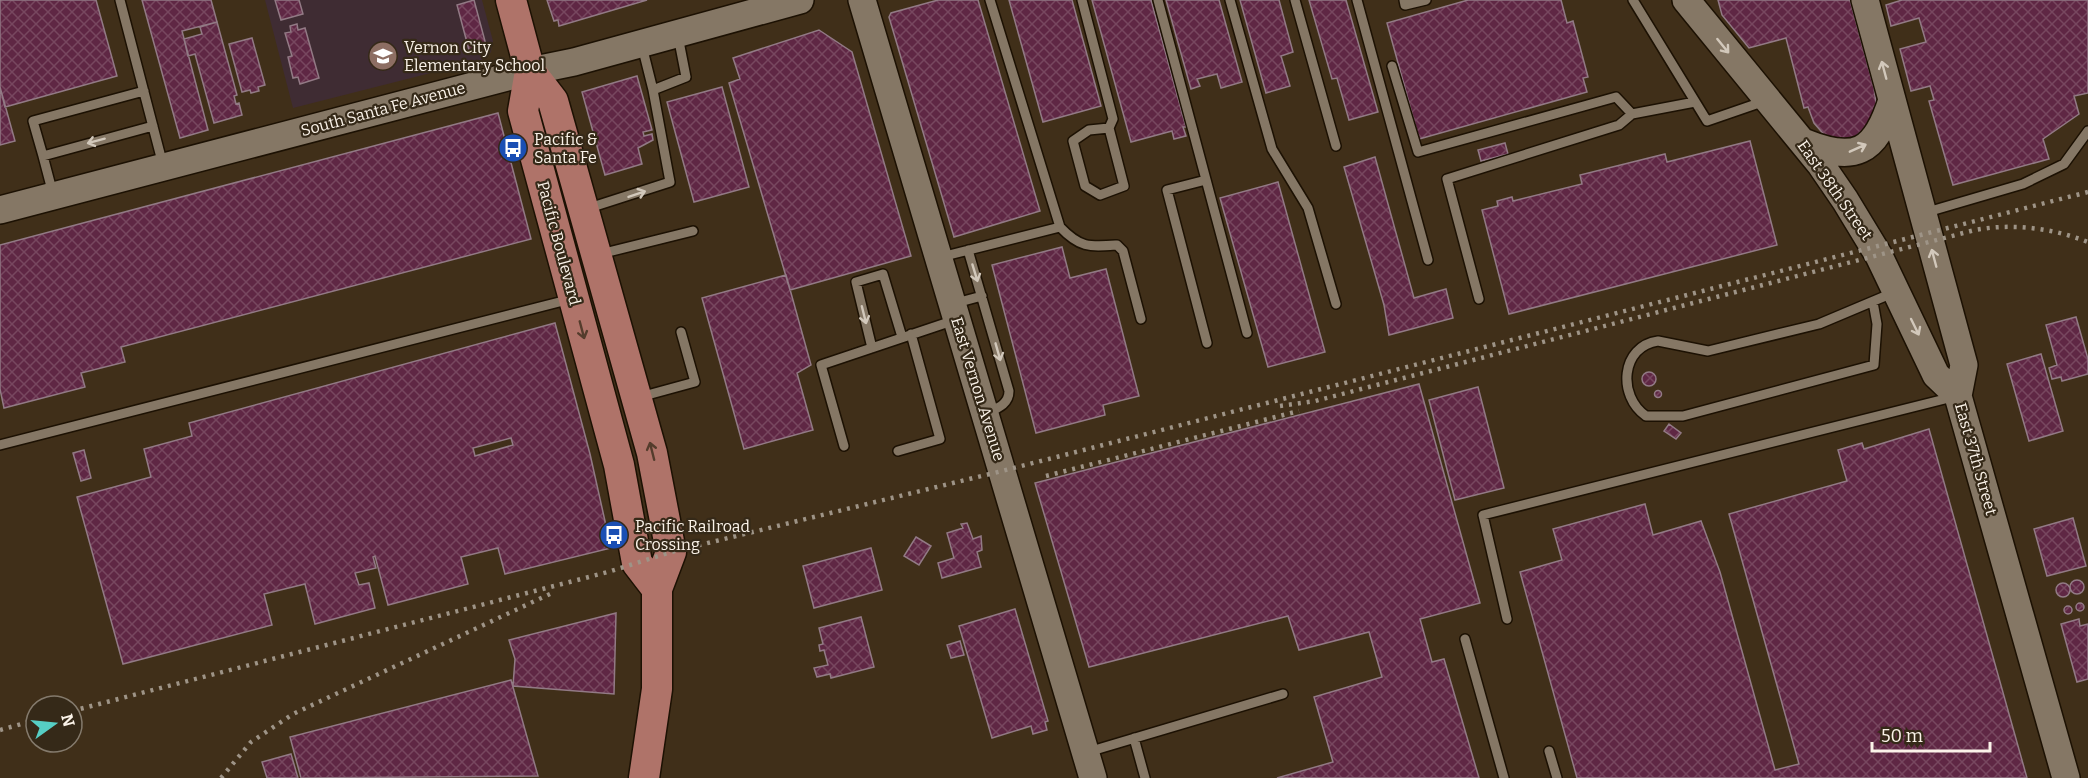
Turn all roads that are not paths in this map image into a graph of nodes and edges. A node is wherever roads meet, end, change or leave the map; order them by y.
1 (120, 0) edge
2 (511, 0) edge
3 (800, 0) edge
4 (862, 0) edge
5 (990, 0) edge
6 (1082, 0) edge
7 (1158, 0) edge
8 (1230, 0) edge
9 (1295, 0) edge
10 (1357, 0) edge
11 (1404, 0) edge
12 (1426, 0) edge
13 (1633, 0) edge
14 (1686, 0) edge
15 (1865, 0) edge
16 (678, 34) junction
17 (641, 44) junction
18 (1392, 66) dead end
19 (530, 70) junction
20 (653, 90) junction
21 (144, 91) junction
22 (1768, 100) junction
23 (1892, 100) junction
24 (1695, 102) junction
25 (1632, 114) junction
26 (153, 126) junction
27 (1109, 128) junction
28 (2088, 131) edge
29 (1803, 142) junction
30 (1336, 146) dead end
31 (43, 156) junction
32 (163, 167) junction
33 (1206, 180) junction
34 (54, 196) junction
35 (598, 206) junction
36 (0, 210) edge
37 (1923, 213) junction
38 (1060, 227) junction
39 (693, 231) dead end
40 (968, 250) junction
41 (597, 255) junction
42 (939, 257) junction
43 (1428, 260) dead end
44 (1897, 291) junction
45 (982, 296) junction
46 (574, 298) junction
47 (1479, 299) dead end
48 (1873, 302) junction
49 (1335, 304) dead end
50 (955, 311) junction
51 (1142, 318) dead end
52 (681, 332) dead end
53 (1247, 333) dead end
54 (907, 336) junction
55 (1207, 343) dead end
56 (872, 348) junction
57 (1958, 396) junction
58 (638, 398) junction
59 (985, 414) junction
60 (0, 445) edge
61 (844, 446) dead end
62 (898, 451) dead end
63 (657, 589) junction
64 (1507, 619) dead end
65 (1465, 639) dead end
66 (1283, 694) dead end
67 (1134, 738) junction
68 (1550, 751) dead end
69 (1089, 765) edge
70 (644, 778) edge
71 (1145, 778) edge
72 (1504, 778) edge
73 (1557, 778) edge
74 (2066, 778) edge

1 - 21 lane
2 - 19 main road
3 - 16 main road, South Santa Fe Avenue
4 - 42 main road, East Vernon Avenue
5 - 38 lane
6 - 27 lane
7 - 33 lane
8 - 49 lane
9 - 30 lane
10 - 43 lane
11 - 12 lane
13 - 24 lane
14 -> 22 main road, East 38th Street
23 -> 15 main road, East 37th Street
16 - 17 main road, South Santa Fe Avenue
16 - 20 lane
17 - 19 main road, South Santa Fe Avenue
17 - 20 lane
18 - 25 lane
19 - 32 main road, South Santa Fe Avenue
19 - 35 main road, Pacific Boulevard
19 - 46 main road, Pacific Boulevard
35 -> 20 lane
21 - 26 lane
21 - 31 lane
22 - 24 lane
22 - 29 main road, East 38th Street
29 -> 23 main road
23 - 37 main road, East 37th Street
24 - 25 lane
25 - 47 lane
26 -> 31 lane
26 - 32 lane
27 - 27 lane
28 - 37 lane
29 - 44 main road, East 38th Street
31 - 34 lane
32 - 34 main road, South Santa Fe Avenue
33 - 53 lane
33 - 55 lane
34 - 36 main road, South Santa Fe Avenue
35 - 41 main road, Pacific Boulevard
57 -> 37 main road, East 37th Street
38 - 40 lane
38 - 51 lane
39 - 41 lane
40 - 42 lane
40 -> 45 lane
41 - 58 main road, Pacific Boulevard
42 - 50 main road, East Vernon Avenue
44 - 48 lane
44 -> 57 main road, East 38th Street
45 - 50 lane
45 -> 59 lane
46 - 60 lane
46 -> 63 main road, Pacific Boulevard
48 - 48 lane
50 - 54 lane
50 - 59 main road, East Vernon Avenue
52 - 58 lane
54 - 56 lane
54 -> 56 lane
54 - 62 lane
56 - 61 lane
57 - 64 lane
57 - 74 main road, East 37th Street
63 -> 58 main road, Pacific Boulevard
59 - 69 main road, East Vernon Avenue
63 - 70 main road, Pacific Boulevard
65 - 72 lane
66 - 67 lane
67 - 69 lane
67 - 71 lane
68 - 73 lane

